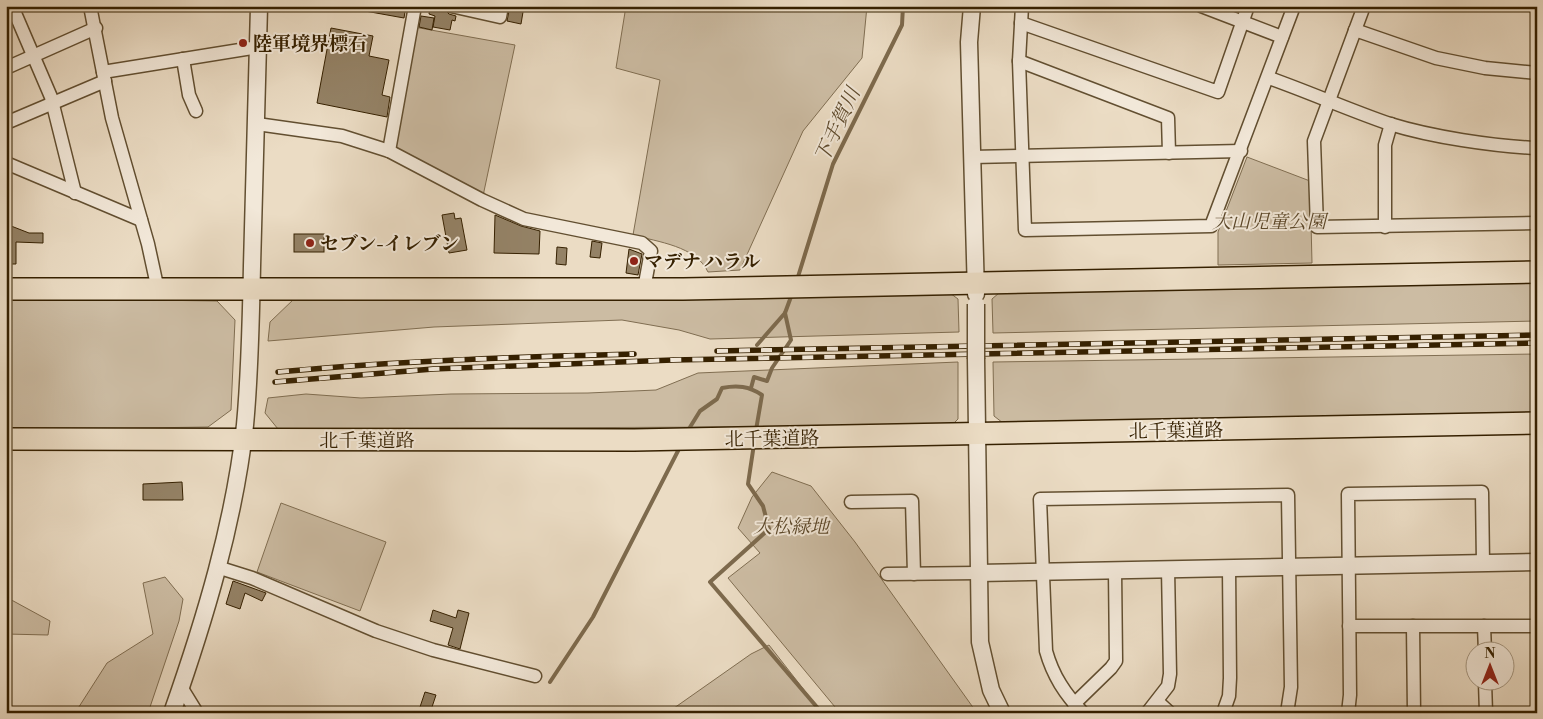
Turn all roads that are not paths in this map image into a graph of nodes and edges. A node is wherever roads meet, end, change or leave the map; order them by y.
1 (90, 6) edge
2 (259, 6) edge
3 (415, 6) edge
4 (451, 6) edge
5 (502, 6) edge
6 (972, 6) edge
7 (1022, 6) edge
8 (1201, 6) edge
9 (1248, 6) edge
10 (1294, 6) edge
11 (1364, 6) edge
12 (9, 7) edge
13 (1243, 22) junction
14 (1021, 23) junction
15 (96, 28) junction
16 (1355, 30) junction
17 (1282, 37) junction
18 (258, 47) junction
19 (33, 56) junction
20 (183, 59) junction
21 (1020, 61) junction
22 (6, 68) edge
23 (1537, 72) edge
24 (104, 76) junction
25 (1269, 78) junction
26 (1330, 100) junction
27 (52, 103) junction
28 (196, 110) dead end
29 (6, 123) edge
30 (256, 124) junction
31 (1391, 124) junction
32 (1537, 148) edge
33 (389, 151) junction
34 (1241, 151) junction
35 (1169, 153) junction
36 (1022, 156) junction
37 (972, 157) junction
38 (6, 163) edge
39 (75, 193) junction
40 (141, 220) junction
41 (1537, 223) edge
42 (1385, 227) junction
43 (1537, 272) edge
44 (6, 289) edge
45 (644, 289) junction
46 (158, 290) junction
47 (252, 290) junction
48 (976, 294) junction
49 (1537, 423) edge
50 (977, 425) junction
51 (6, 439) edge
52 (242, 440) junction
53 (851, 502) dead end
54 (1537, 562) edge
55 (1483, 563) junction
56 (1349, 565) junction
57 (217, 567) junction
58 (1288, 567) junction
59 (1229, 568) junction
60 (1168, 569) junction
61 (1115, 570) junction
62 (1041, 571) junction
63 (978, 573) junction
64 (887, 574) dead end
65 (914, 574) junction
66 (1350, 626) junction
67 (1413, 626) junction
68 (1484, 626) junction
69 (1537, 626) edge
70 (1485, 642) edge
71 (535, 676) dead end
72 (181, 687) junction
73 (1485, 692) edge
74 (1158, 702) junction
75 (1078, 708) edge
76 (172, 713) edge
77 (197, 713) edge
78 (1002, 713) edge
79 (1147, 713) edge
80 (1170, 713) edge
81 (1223, 713) edge
82 (1287, 713) edge
83 (1348, 713) edge
84 (1414, 713) edge
85 (1486, 713) edge

1 - 15 street
2 - 18 street
3 - 33 street
4 - 5 street
6 - 37 street
7 - 14 street
8 - 13 street
9 - 13 street
10 - 17 street
11 - 16 street
12 - 19 street
13 - 14 street
13 - 17 street
14 - 21 street
15 - 19 street
15 - 24 street
16 - 23 street
16 - 26 street
17 - 25 street
18 - 20 street
18 - 30 street
19 - 22 street
19 - 27 street
20 - 24 street
20 - 28 street
21 - 35 street
21 - 36 street
24 - 27 street
24 - 40 street
25 - 26 street
25 - 34 street
26 - 31 street
26 - 42 street
27 - 29 street
27 - 39 street
30 - 33 street
30 - 47 street
31 - 32 street
31 - 42 street
33 - 45 street
34 - 35 street
34 - 36 street
35 - 36 street
36 - 37 street
37 - 48 street
38 - 39 street
39 - 40 street
40 - 46 street
41 - 42 street
43 - 48 highway
44 - 46 highway
45 - 47 highway
45 - 48 highway
46 - 47 highway
47 - 52 street
48 - 50 street, bridge
49 - 50 highway, 北千葉道路
50 - 52 highway, 北千葉道路
50 - 63 street
51 - 52 highway, 北千葉道路
52 - 57 street
53 - 65 street
54 - 55 street
55 - 56 street
55 - 56 street
56 - 58 street
56 - 66 street
57 - 71 street
57 - 72 street
58 - 59 street
58 - 62 street
58 - 82 street
59 - 60 street
59 - 81 street
60 - 61 street
60 - 74 street
61 - 62 street
61 - 75 street
62 - 63 street
62 - 75 street
63 - 65 street
63 - 78 street
64 - 65 street
66 - 67 street
66 - 83 street
67 - 68 street
67 - 84 street
68 - 69 street
68 - 70 street
72 - 76 street
72 - 77 street
73 - 85 street
74 - 79 street
74 - 80 street

